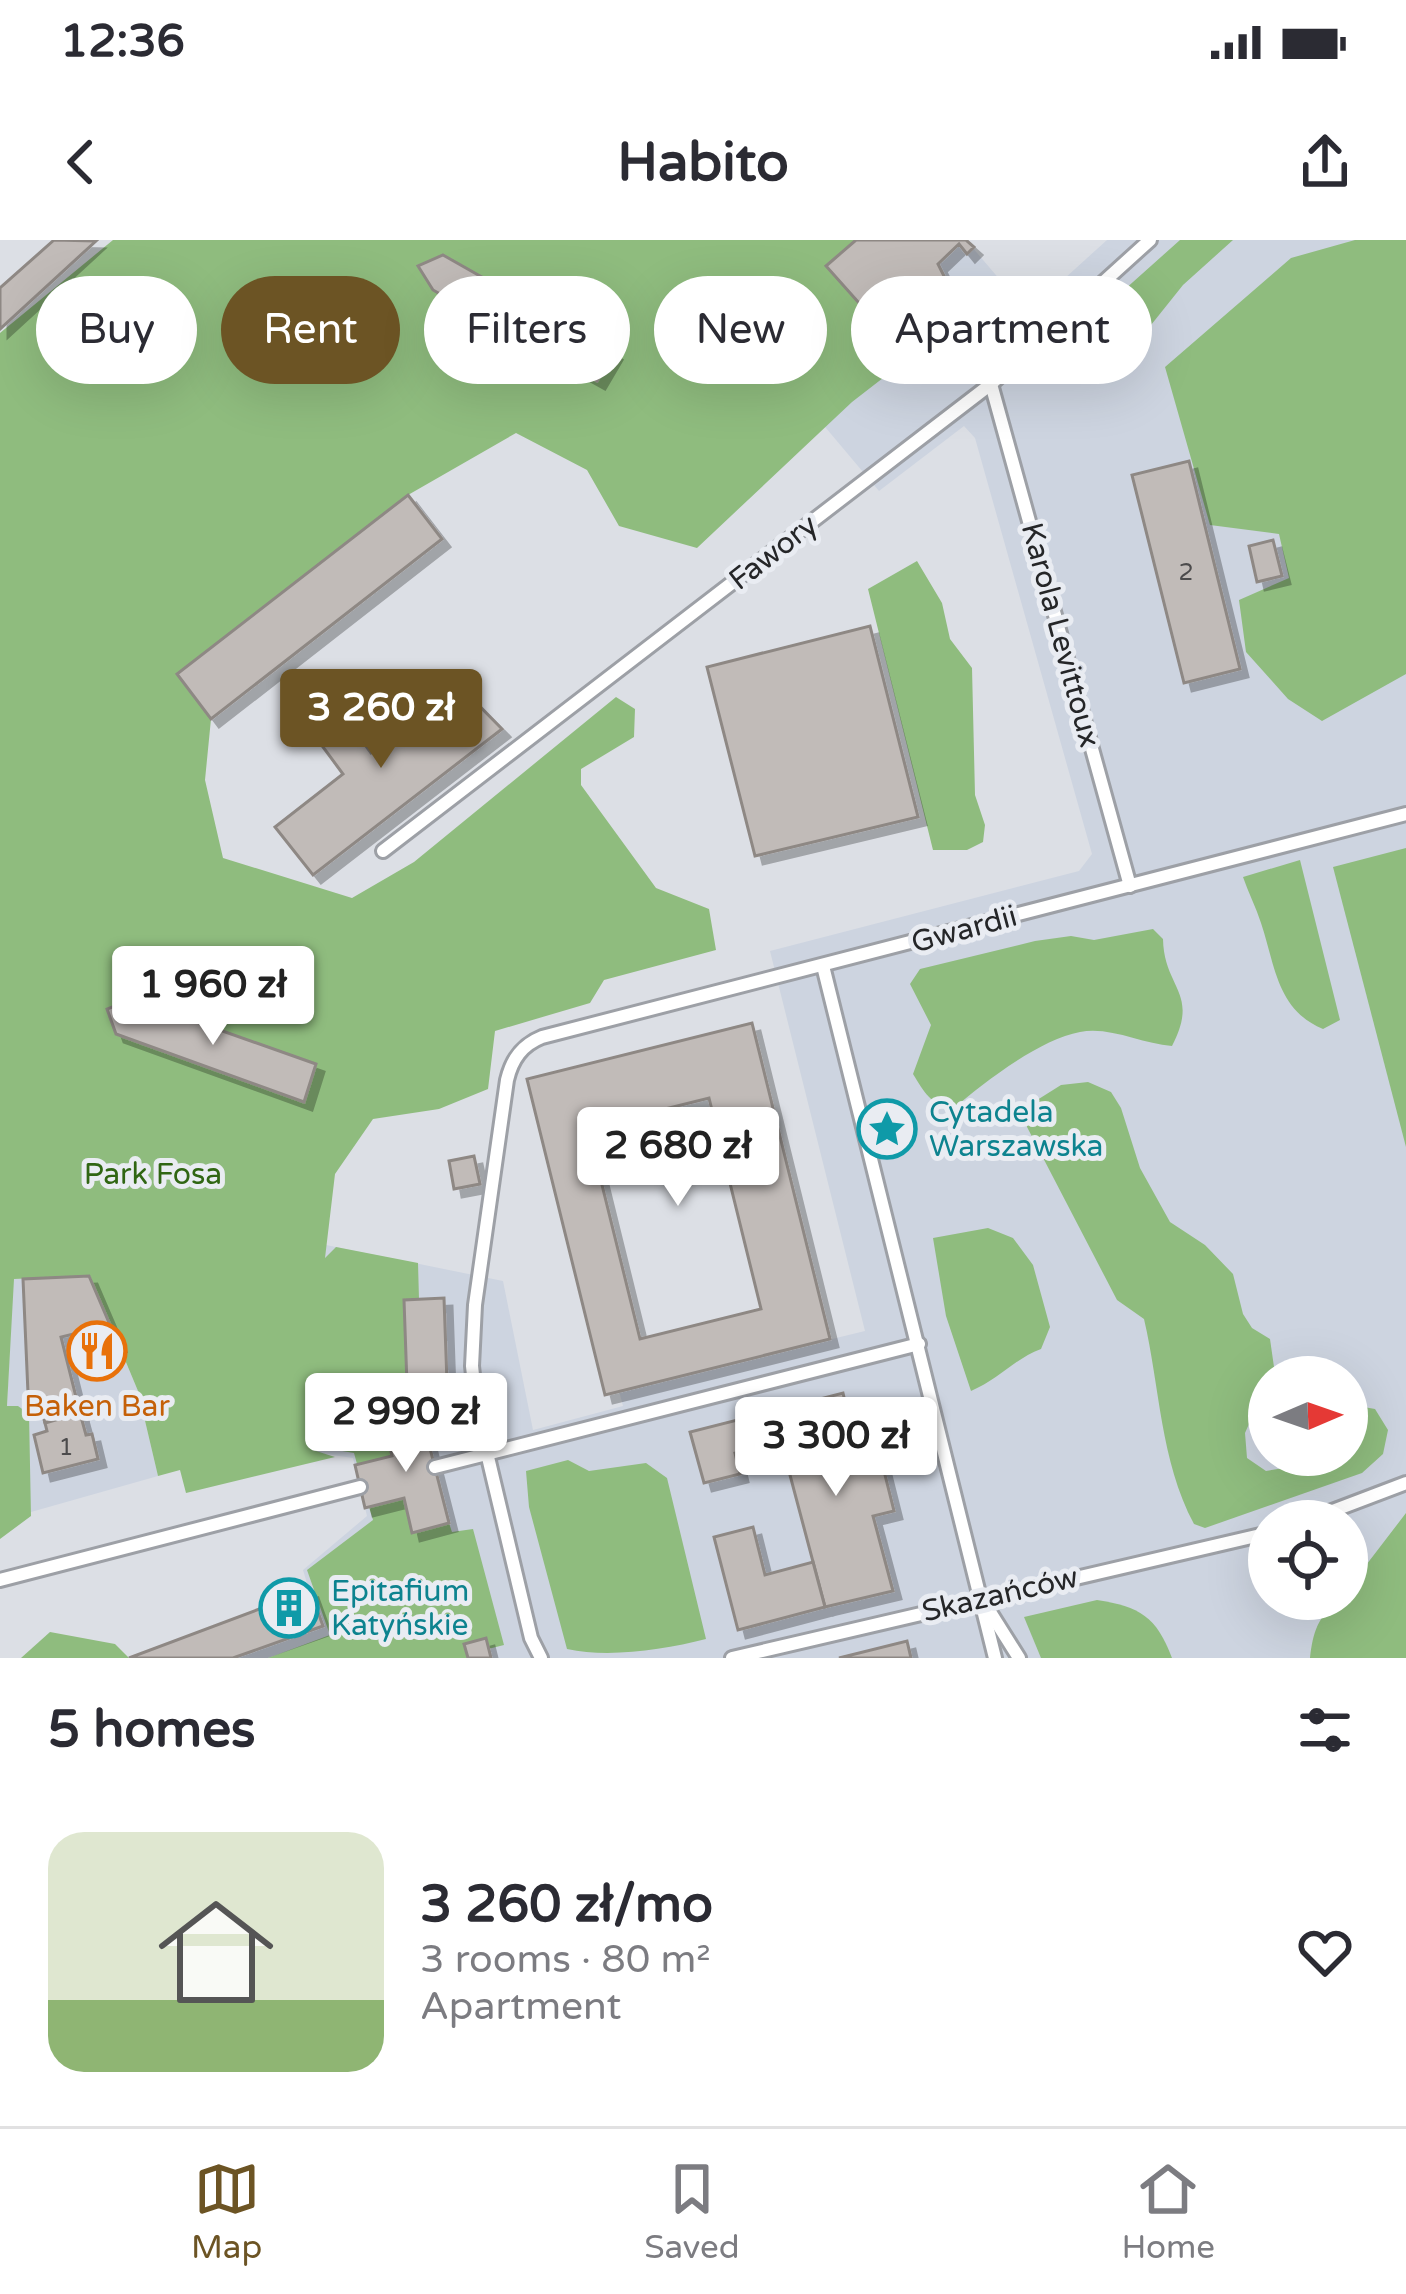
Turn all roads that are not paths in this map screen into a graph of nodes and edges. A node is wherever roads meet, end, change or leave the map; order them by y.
1 (1150, 240) edge
2 (1110, 276) edge
3 (991, 384) joint
4 (1406, 814) edge
5 (383, 850) dead end
6 (1130, 886) junction
7 (824, 966) junction
8 (919, 1344) junction
9 (486, 1455) junction
10 (435, 1467) dead end
11 (1406, 1484) edge
12 (360, 1487) dead end
13 (1363, 1500) edge
14 (1248, 1538) edge
15 (0, 1580) edge
16 (981, 1598) junction
17 (541, 1658) edge
18 (732, 1658) edge
19 (995, 1658) edge
20 (1019, 1658) edge

1 - 2 lane, Fawory
3 - 5 lane, Fawory
3 - 6 lane, Karola Levittoux
4 - 6 lane, Gwardii
6 - 7 lane, Gwardii
7 - 8 lane
7 - 9 lane, Gwardii
8 - 9 lane
8 - 16 lane
9 - 10 lane
9 - 17 lane
11 - 13 lane
12 - 15 lane
14 - 16 lane, Skazańców
16 - 18 lane, Skazańców
16 - 19 lane
16 - 20 lane

